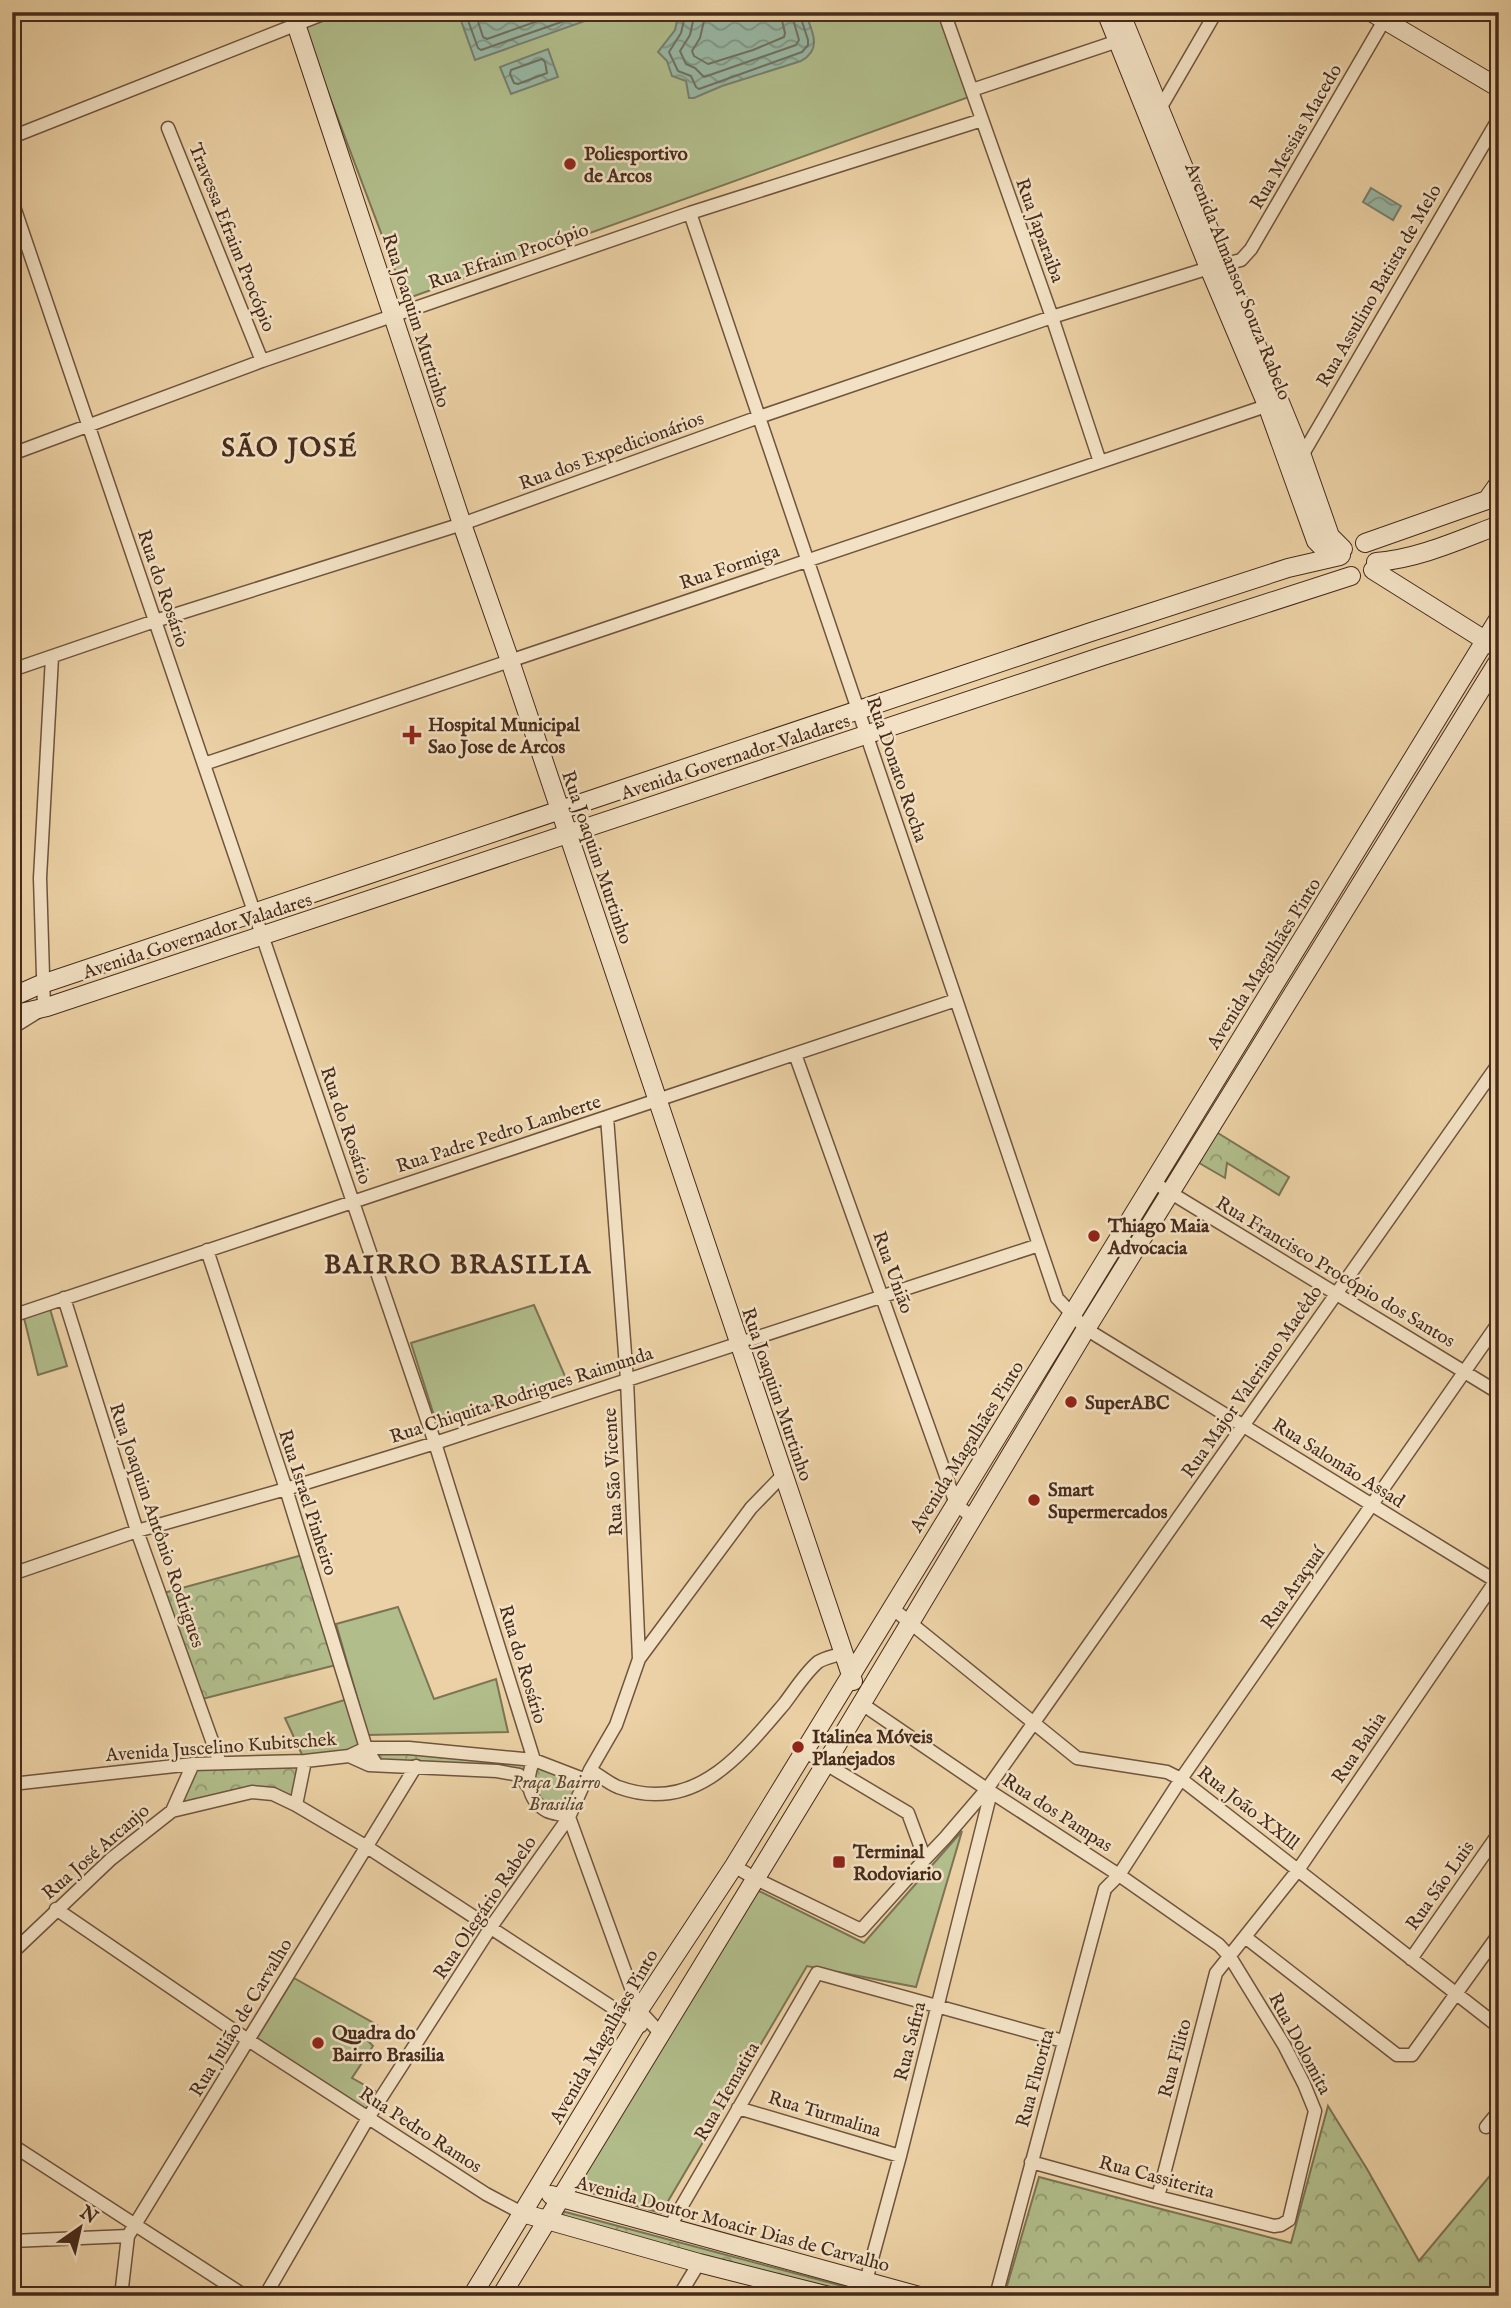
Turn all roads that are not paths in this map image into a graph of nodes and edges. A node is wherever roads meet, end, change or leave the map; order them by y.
1 (328, 12) edge
2 (944, 12) edge
3 (1106, 12) edge
4 (1120, 12) edge
5 (1216, 12) edge
6 (1381, 15) edge
7 (294, 19) edge
8 (1118, 41) junction
9 (1499, 88) edge
10 (972, 90) junction
11 (1156, 116) junction
12 (1499, 118) edge
13 (982, 120) junction
14 (168, 128) dead end
15 (12, 137) edge
16 (12, 201) edge
17 (690, 213) junction
18 (1216, 267) junction
19 (394, 315) junction
20 (1052, 317) junction
21 (262, 360) junction
22 (1273, 403) junction
23 (759, 417) junction
24 (89, 425) junction
25 (12, 454) edge
26 (1302, 456) junction
27 (1100, 462) junction
28 (1292, 473) junction
29 (1499, 483) edge
30 (462, 524) junction
31 (1499, 525) edge
32 (1365, 543) junction
33 (1341, 553) junction
34 (807, 560) junction
35 (1374, 566) junction
36 (1351, 576) junction
37 (1499, 618) edge
38 (155, 621) junction
39 (1091, 632) junction
40 (1492, 645) edge
41 (52, 657) junction
42 (1100, 657) junction
43 (1499, 660) edge
44 (510, 661) junction
45 (12, 670) edge
46 (858, 710) junction
47 (866, 735) junction
48 (204, 764) junction
49 (560, 810) junction
50 (568, 834) junction
51 (1346, 868) junction
52 (1364, 879) junction
53 (255, 913) junction
54 (262, 936) junction
55 (45, 984) junction
56 (12, 997) edge
57 (956, 1000) junction
58 (44, 1008) junction
59 (12, 1015) edge
60 (12, 1028) edge
61 (795, 1054) junction
62 (1499, 1063) edge
63 (657, 1100) junction
64 (607, 1117) junction
65 (1153, 1182) junction
66 (1170, 1192) junction
67 (353, 1202) junction
68 (1039, 1245) junction
69 (207, 1250) junction
70 (1336, 1294) junction
71 (882, 1296) junction
72 (64, 1298) junction
73 (1072, 1314) junction
74 (12, 1315) edge
75 (1499, 1322) edge
76 (1086, 1329) junction
77 (739, 1343) junction
78 (1464, 1372) junction
79 (627, 1380) junction
80 (1499, 1393) edge
81 (1244, 1424) junction
82 (435, 1443) junction
83 (783, 1475) junction
84 (286, 1489) junction
85 (956, 1504) junction
86 (1371, 1506) junction
87 (973, 1518) junction
88 (137, 1531) junction
89 (12, 1574) edge
90 (1498, 1580) edge
91 (892, 1608) junction
92 (910, 1623) junction
93 (843, 1653) junction
94 (863, 1656) junction
95 (639, 1659) junction
96 (883, 1669) junction
97 (850, 1675) junction
98 (862, 1704) junction
99 (1034, 1723) junction
100 (366, 1748) junction
101 (804, 1751) junction
102 (349, 1756) junction
103 (529, 1760) junction
104 (305, 1761) junction
105 (220, 1763) junction
106 (826, 1763) junction
107 (193, 1764) junction
108 (376, 1764) junction
109 (416, 1766) junction
110 (590, 1770) junction
111 (1181, 1779) junction
112 (12, 1784) edge
113 (530, 1789) junction
114 (989, 1791) junction
115 (296, 1805) junction
116 (172, 1811) junction
117 (569, 1817) junction
118 (1499, 1833) edge
119 (368, 1847) junction
120 (925, 1859) junction
121 (734, 1866) junction
122 (1298, 1870) junction
123 (1119, 1875) junction
124 (756, 1879) junction
125 (56, 1909) junction
126 (491, 1927) junction
127 (1499, 1934) edge
128 (1245, 1937) junction
129 (12, 1953) edge
130 (1230, 1956) junction
131 (1411, 1959) junction
132 (1455, 1994) junction
133 (937, 2006) junction
134 (638, 2017) junction
135 (1499, 2026) edge
136 (660, 2036) junction
137 (248, 2040) junction
138 (1063, 2041) junction
139 (738, 2108) junction
140 (1499, 2111) edge
141 (368, 2118) junction
142 (1486, 2127) dead end
143 (12, 2146) edge
144 (900, 2156) junction
145 (1031, 2162) junction
146 (537, 2189) junction
147 (1158, 2197) junction
148 (560, 2198) junction
149 (522, 2213) junction
150 (547, 2221) junction
151 (1274, 2226) joint
152 (669, 2228) junction
153 (132, 2231) junction
154 (12, 2241) edge
155 (699, 2263) junction
156 (861, 2288) edge
157 (121, 2296) edge
158 (245, 2296) edge
159 (265, 2296) edge
160 (472, 2296) edge
161 (501, 2296) edge
162 (679, 2296) edge
163 (829, 2296) edge
164 (919, 2296) edge
165 (996, 2296) edge

1 - 7 street
2 - 10 street, Rua Japaraiba
3 - 8 street, Avenida Almansor Souza Rabelo
4 - 11 street, Avenida Almansor Souza Rabelo
5 - 11 street
6 - 9 street
6 - 18 street, Rua Messias Macedo
7 - 15 street
7 - 19 street, Rua Joaquim Murtinho
8 - 10 street
8 - 11 street, Avenida Almansor Souza Rabelo
10 - 13 street, Rua Japaraiba
11 - 18 street, Avenida Almansor Souza Rabelo
12 - 26 street, Rua Assulino Batista de Melo
13 - 17 street, Rua Efraim Procópio
13 - 20 street, Rua Japaraiba
14 - 21 street, Travessa Efraim Procópio
16 - 24 street, Rua do Rosário
17 - 19 street, Rua Efraim Procópio
17 - 23 street, Rua Donato Rocha
18 - 20 street, Rua dos Expedicionários
18 - 22 street, Avenida Almansor Souza Rabelo
19 - 21 street, Rua Efraim Procópio
19 - 30 street, Rua Joaquim Murtinho
20 - 23 street, Rua dos Expedicionários
20 - 27 street, Rua Japaraiba
21 - 24 street, Rua Efraim Procópio
22 - 26 street, Avenida Almansor Souza Rabelo
22 - 27 street, Rua Formiga
22 - 28 street, Avenida Almansor Souza Rabelo
23 - 30 street, Rua dos Expedicionários
23 - 34 street, Rua Donato Rocha
24 - 25 street, Rua Efraim Procópio
24 - 38 street, Rua do Rosário
26 - 28 street, Rua Assulino Batista de Melo
26 - 33 street, Avenida Almansor Souza Rabelo
27 - 34 street, Rua Formiga
28 - 33 street, Avenida Almansor Souza Rabelo
29 - 32 street
30 - 38 street, Rua dos Expedicionários
30 - 44 street, Rua Joaquim Murtinho
31 - 35 street
32 - 33 street
32 - 35 street
33 - 36 street
33 - 39 street, Avenida Governador Valadares
34 - 44 street, Rua Formiga
34 - 46 street, Rua Donato Rocha
35 - 36 street
35 - 40 street
36 - 42 street, Avenida Governador Valadares
37 - 40 street, Avenida Magalhães Pinto
38 - 41 street, Rua dos Expedicionários
38 - 48 street, Rua do Rosário
39 - 42 street
39 - 46 street, Avenida Governador Valadares
40 - 51 street, Avenida Magalhães Pinto
41 - 45 street, Rua dos Expedicionários
41 - 55 street
42 - 47 street, Avenida Governador Valadares
43 - 52 street
44 - 48 street, Rua Formiga
44 - 49 street, Rua Joaquim Murtinho
46 - 47 street, Rua Donato Rocha
46 - 49 street, Avenida Governador Valadares
47 - 50 street, Avenida Governador Valadares
47 - 57 street, Rua Donato Rocha
48 - 53 street, Rua do Rosário
49 - 50 street, Rua Joaquim Murtinho
49 - 53 street, Avenida Governador Valadares
50 - 54 street, Avenida Governador Valadares
50 - 63 street, Rua Joaquim Murtinho
51 - 52 street
51 - 65 street, Avenida Magalhães Pinto
52 - 66 street
53 - 54 street, Rua do Rosário
53 - 55 street, Avenida Governador Valadares
54 - 58 street, Avenida Governador Valadares
54 - 67 street, Rua do Rosário
55 - 56 street, Avenida Governador Valadares
55 - 58 street
57 - 61 street, Rua Padre Pedro Lamberte
57 - 68 street, Rua Donato Rocha
58 - 59 street, Avenida Governador Valadares
58 - 60 street
61 - 63 street, Rua Padre Pedro Lamberte
61 - 71 street, Rua União
62 - 70 street, Rua Major Valeriano Macêdo
63 - 64 street, Rua Padre Pedro Lamberte
63 - 77 street, Rua Joaquim Murtinho
64 - 67 street, Rua Padre Pedro Lamberte
64 - 79 street, Rua São Vicente
65 - 66 street, Rua Francisco Procópio dos Santos
65 - 73 street, Avenida Magalhães Pinto
66 - 70 street, Rua Francisco Procópio dos Santos
66 - 76 street
67 - 69 street, Rua Padre Pedro Lamberte
67 - 82 street, Rua do Rosário
68 - 71 street, Rua Chiquita Rodrigues Raimunda
68 - 73 street, Rua Donato Rocha
69 - 72 street, Rua Padre Pedro Lamberte
69 - 84 street, Rua Israel Pinheiro
70 - 78 street, Rua Francisco Procópio dos Santos
70 - 81 street, Rua Major Valeriano Macêdo
71 - 77 street, Rua Chiquita Rodrigues Raimunda
71 - 85 street, Rua União
72 - 74 street, Rua Padre Pedro Lamberte
72 - 88 street, Rua Joaquim Antônio Rodrigues
73 - 76 street, Rua Donato Rocha
73 - 85 street, Avenida Magalhães Pinto
75 - 78 street, Rua Araçuaí
76 - 81 street, Rua Salomão Assad
76 - 87 street
77 - 79 street, Rua Chiquita Rodrigues Raimunda
77 - 83 street, Rua Joaquim Murtinho
78 - 80 street, Rua Francisco Procópio dos Santos
78 - 86 street, Rua Araçuaí
79 - 82 street, Rua Chiquita Rodrigues Raimunda
79 - 95 street, Rua São Vicente
81 - 86 street, Rua Salomão Assad
81 - 99 street, Rua Major Valeriano Macêdo
82 - 84 street, Rua Chiquita Rodrigues Raimunda
82 - 103 street, Rua do Rosário
83 - 93 street, Rua Joaquim Murtinho
83 - 95 street, Rua Olegário Rabelo
84 - 88 street, Rua Chiquita Rodrigues Raimunda
84 - 100 street, Rua Israel Pinheiro
85 - 87 street
85 - 91 street, Avenida Magalhães Pinto
86 - 90 street, Rua Salomão Assad
86 - 111 street, Rua Araçuaí
87 - 92 street
88 - 89 street, Rua Chiquita Rodrigues Raimunda
88 - 105 street, Rua Joaquim Antônio Rodrigues
90 - 122 street, Rua Bahia
91 - 92 street, Rua João XXlll
91 - 94 street, Avenida Magalhães Pinto
92 - 96 street
92 - 99 street, Rua João XXlll
93 - 97 street, Rua Joaquim Murtinho
93 - 110 street
94 - 96 street
94 - 97 street, Avenida Magalhães Pinto
95 - 110 street, Rua Olegário Rabelo
96 - 98 street
97 - 98 street, Rua Joaquim Murtinho
97 - 101 street, Avenida Magalhães Pinto
98 - 106 street
98 - 114 street, Rua dos Pampas
99 - 111 street, Rua João XXlll
99 - 114 street, Rua Major Valeriano Macêdo
100 - 102 street, Avenida Juscelino Kubitschek
100 - 103 street, Avenida Juscelino Kubitschek
100 - 108 street, Rua Israel Pinheiro
101 - 106 street
101 - 121 street, Avenida Magalhães Pinto
102 - 104 street, Avenida Juscelino Kubitschek
102 - 108 street, Avenida Juscelino Kubitschek
103 - 110 street, Avenida Juscelino Kubitschek
103 - 113 street, Rua do Rosário
104 - 105 street, Avenida Juscelino Kubitschek
104 - 115 street
105 - 107 street, Avenida Juscelino Kubitschek
106 - 120 street
106 - 124 street
107 - 112 street, Avenida Juscelino Kubitschek
107 - 116 street
108 - 109 street, Avenida Juscelino Kubitschek
109 - 113 street, Avenida Juscelino Kubitschek
109 - 119 street, Rua Julião de Carvalho
110 - 117 street, Rua Olegário Rabelo
111 - 122 street, Rua João XXlll
111 - 123 street, Rua Araçuaí
113 - 117 street
114 - 120 street, Rua Major Valeriano Macêdo
114 - 123 street, Rua dos Pampas
114 - 133 street, Rua Safira
115 - 116 street, Rua José Arcanjo
115 - 119 street, Rua José Arcanjo
116 - 125 street, Rua José Arcanjo
117 - 126 street, Rua Olegário Rabelo
117 - 134 street
118 - 131 street, Rua São Luis
119 - 126 street, Rua José Arcanjo
119 - 137 street, Rua Julião de Carvalho
120 - 124 street, Rua Major Valeriano Macêdo
121 - 124 street
121 - 134 street, Avenida Magalhães Pinto
122 - 128 street, Rua Bahia
122 - 131 street, Rua João XXlll
123 - 130 street, Rua dos Pampas
123 - 138 street, Rua Fluorita
124 - 136 street
125 - 129 street, Rua José Arcanjo
125 - 137 street, Rua Pedro Ramos
126 - 134 street, Rua José Arcanjo
126 - 141 street, Rua Olegário Rabelo
127 - 132 street
128 - 130 street, Rua Filito
128 - 132 street
130 - 147 street, Rua Filito
130 - 151 street, Rua Dolomita
131 - 132 street, Rua João XXlll
132 - 135 street, Rua João XXlll
133 - 138 street
133 - 139 street, Rua Hematita
133 - 144 street, Rua Safira
134 - 136 street
134 - 146 street, Avenida Magalhães Pinto
136 - 148 street
137 - 141 street, Rua Pedro Ramos
137 - 153 street, Rua Julião de Carvalho
138 - 145 street, Rua Fluorita
139 - 144 street, Rua Turmalina
139 - 152 street, Rua Hematita
140 - 142 street
141 - 149 street, Rua Pedro Ramos
141 - 159 street, Rua Olegário Rabelo
143 - 153 street
144 - 156 street, Rua Safira
145 - 147 street, Rua Cassiterita
145 - 165 street, Rua Fluorita
146 - 148 street, Avenida Doutor Moacir Dias de Carvalho
146 - 149 street, Avenida Magalhães Pinto
147 - 151 street, Rua Cassiterita
148 - 150 street
148 - 152 street, Avenida Doutor Moacir Dias de Carvalho
149 - 150 street
149 - 160 street, Avenida Magalhães Pinto
150 - 155 street
150 - 161 street
152 - 156 street, Avenida Doutor Moacir Dias de Carvalho
153 - 154 street
153 - 157 street, Rua Julião de Carvalho
153 - 158 street
155 - 162 street
155 - 163 street
156 - 164 street, Avenida Doutor Moacir Dias de Carvalho

